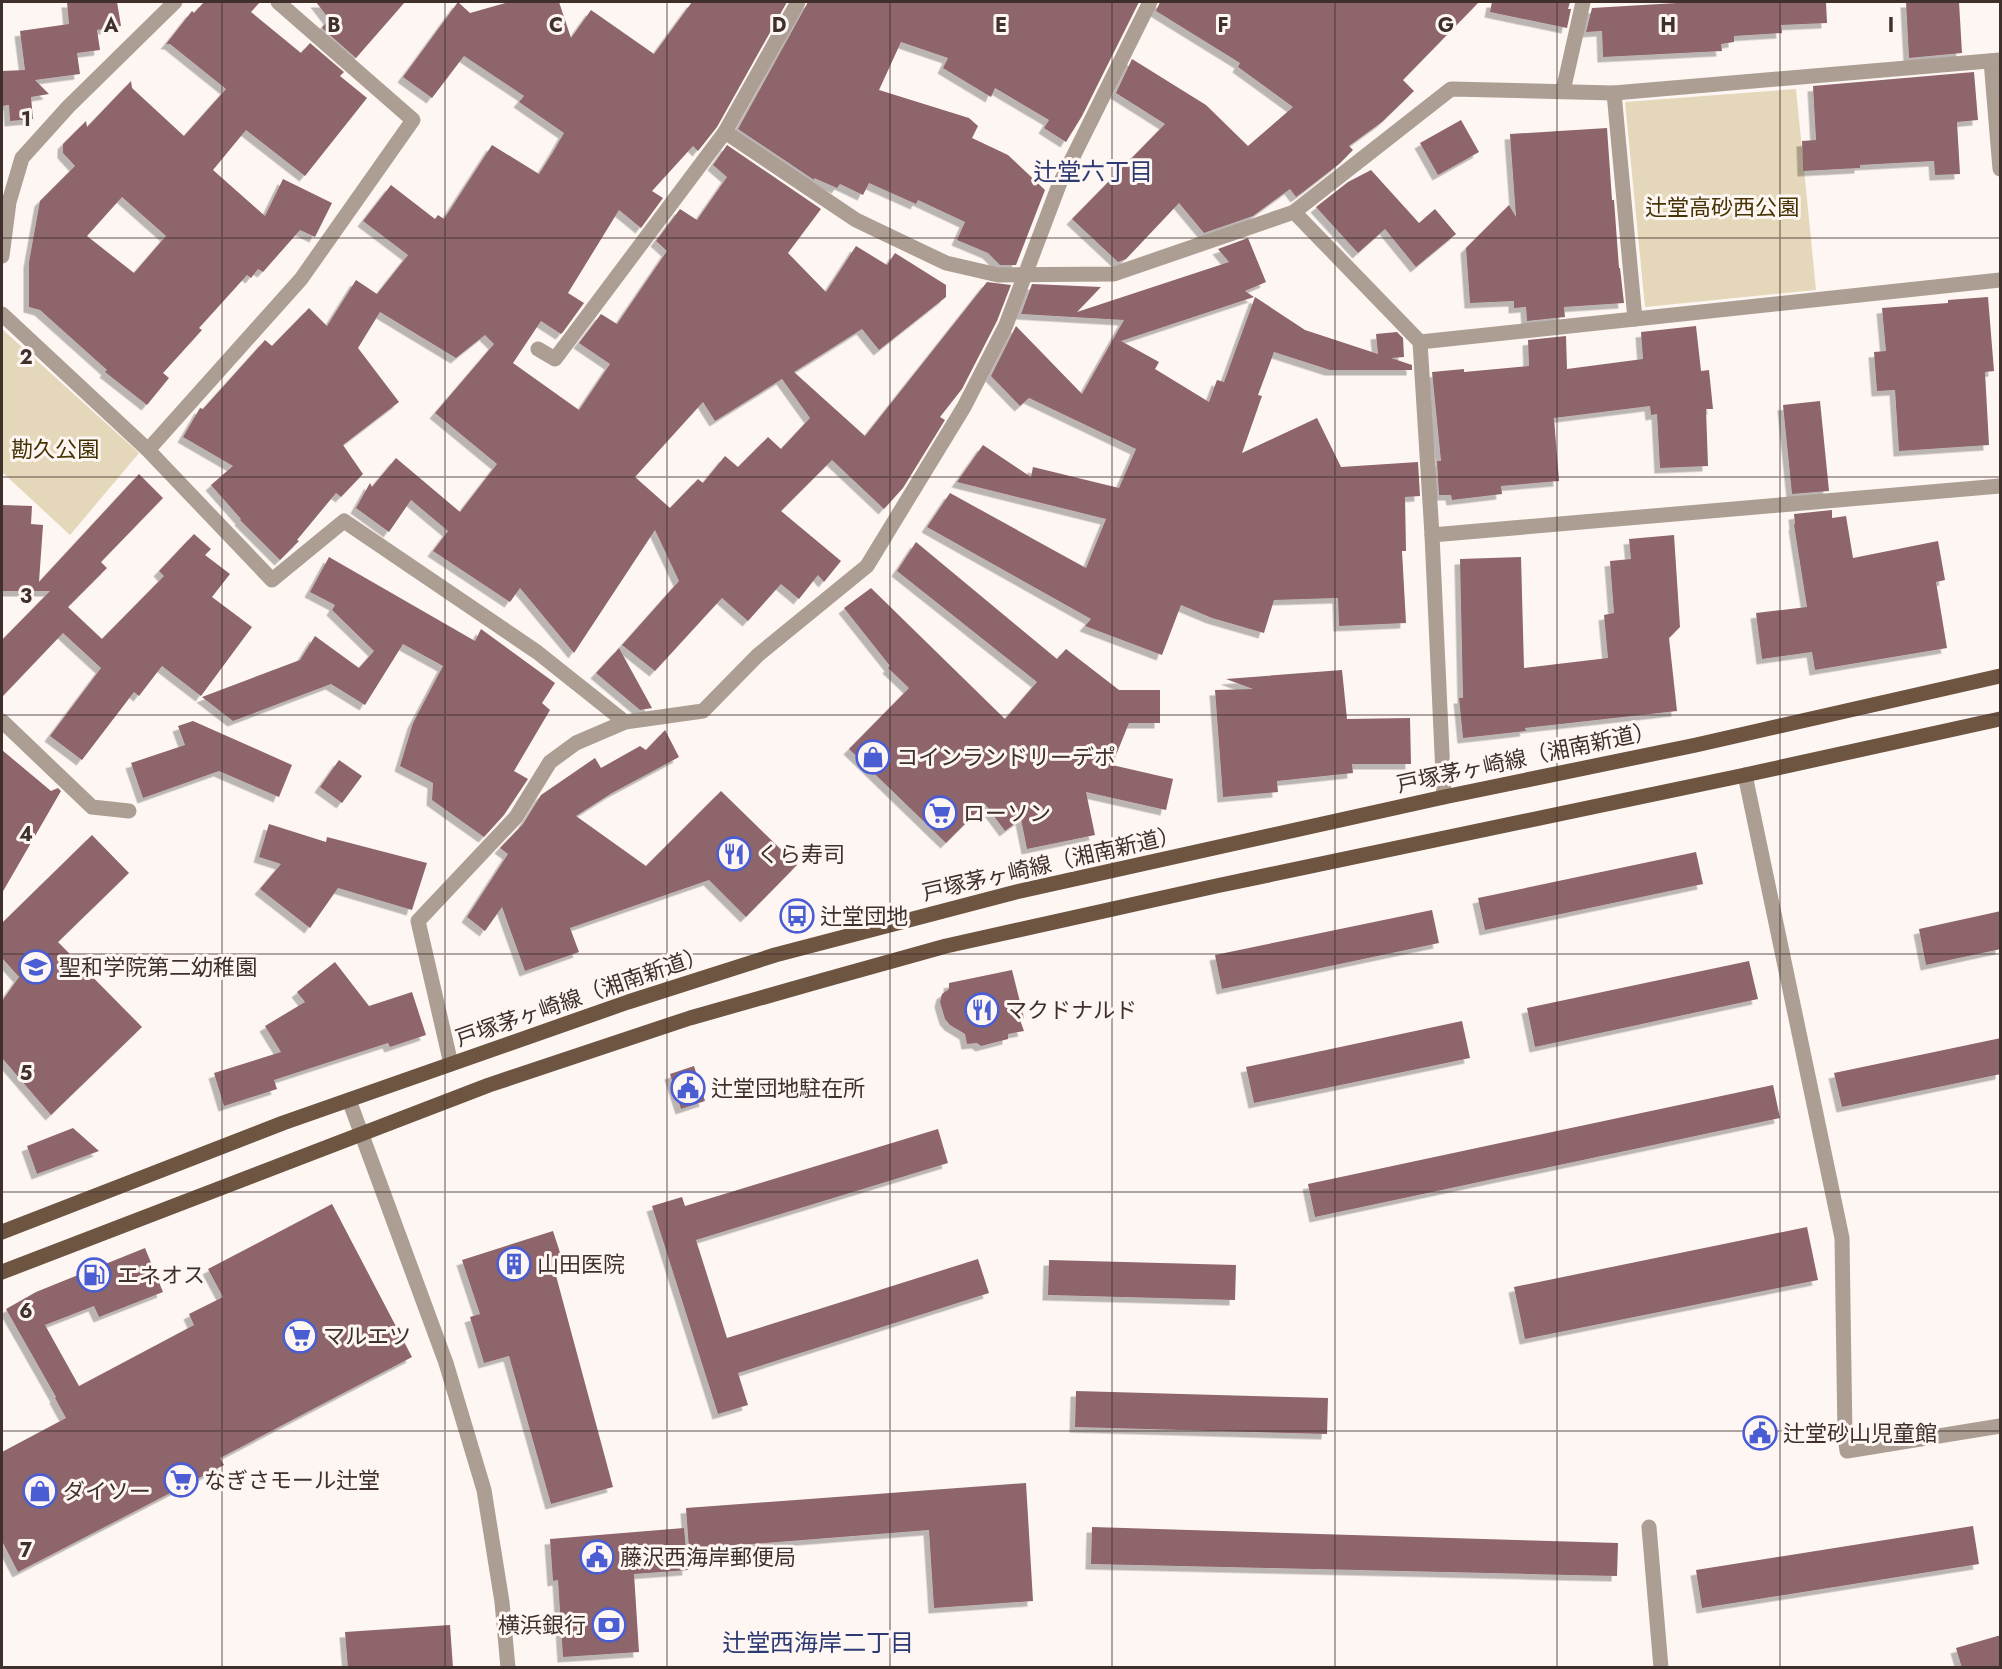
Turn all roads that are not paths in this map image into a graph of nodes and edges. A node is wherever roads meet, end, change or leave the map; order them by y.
1 (278, 2) edge
2 (798, 2) edge
3 (1150, 2) edge
4 (1583, 2) edge
5 (170, 4) edge
6 (1996, 61) edge
7 (1563, 91) junction
8 (1614, 93) junction
9 (725, 132) junction
10 (2001, 169) edge
11 (9, 177) edge
12 (1294, 212) junction
13 (2, 256) edge
14 (1026, 274) junction
15 (2001, 280) edge
16 (2, 314) edge
17 (1635, 319) junction
18 (1420, 342) junction
19 (538, 349) dead end
20 (148, 450) junction
21 (2001, 486) edge
22 (1432, 535) junction
23 (2001, 676) edge
24 (2001, 719) edge
25 (2, 721) edge
26 (625, 722) junction
27 (1745, 775) junction
28 (1444, 797) junction
29 (129, 811) dead end
30 (451, 1064) junction
31 (349, 1100) junction
32 (361, 1134) junction
33 (2, 1232) edge
34 (2, 1272) edge
35 (2001, 1426) edge
36 (1649, 1527) dead end
37 (508, 1668) edge
38 (1661, 1668) edge

1 - 20 street
2 - 9 street
3 - 14 street
4 - 7 street
5 - 11 street
6 - 8 street
6 - 10 street
7 - 8 street
7 - 12 street
8 - 17 street
9 - 14 street
9 - 19 street
11 - 13 street
12 - 14 street
12 - 18 street
14 - 26 street
15 - 17 street
16 - 20 street
17 - 18 street
18 - 22 street
20 - 26 street
21 - 22 street
22 - 28 street
23 - 28 main road, 戸塚茅ヶ崎線（湘南新道）
24 - 27 main road
25 - 29 street
26 - 30 street
27 - 32 main road
27 - 35 street
28 - 30 main road, 戸塚茅ヶ崎線（湘南新道）
30 - 31 main road, 戸塚茅ヶ崎線（湘南新道）
31 - 32 street
31 - 33 main road, 戸塚茅ヶ崎線（湘南新道）
32 - 34 main road
32 - 37 street
36 - 38 street

